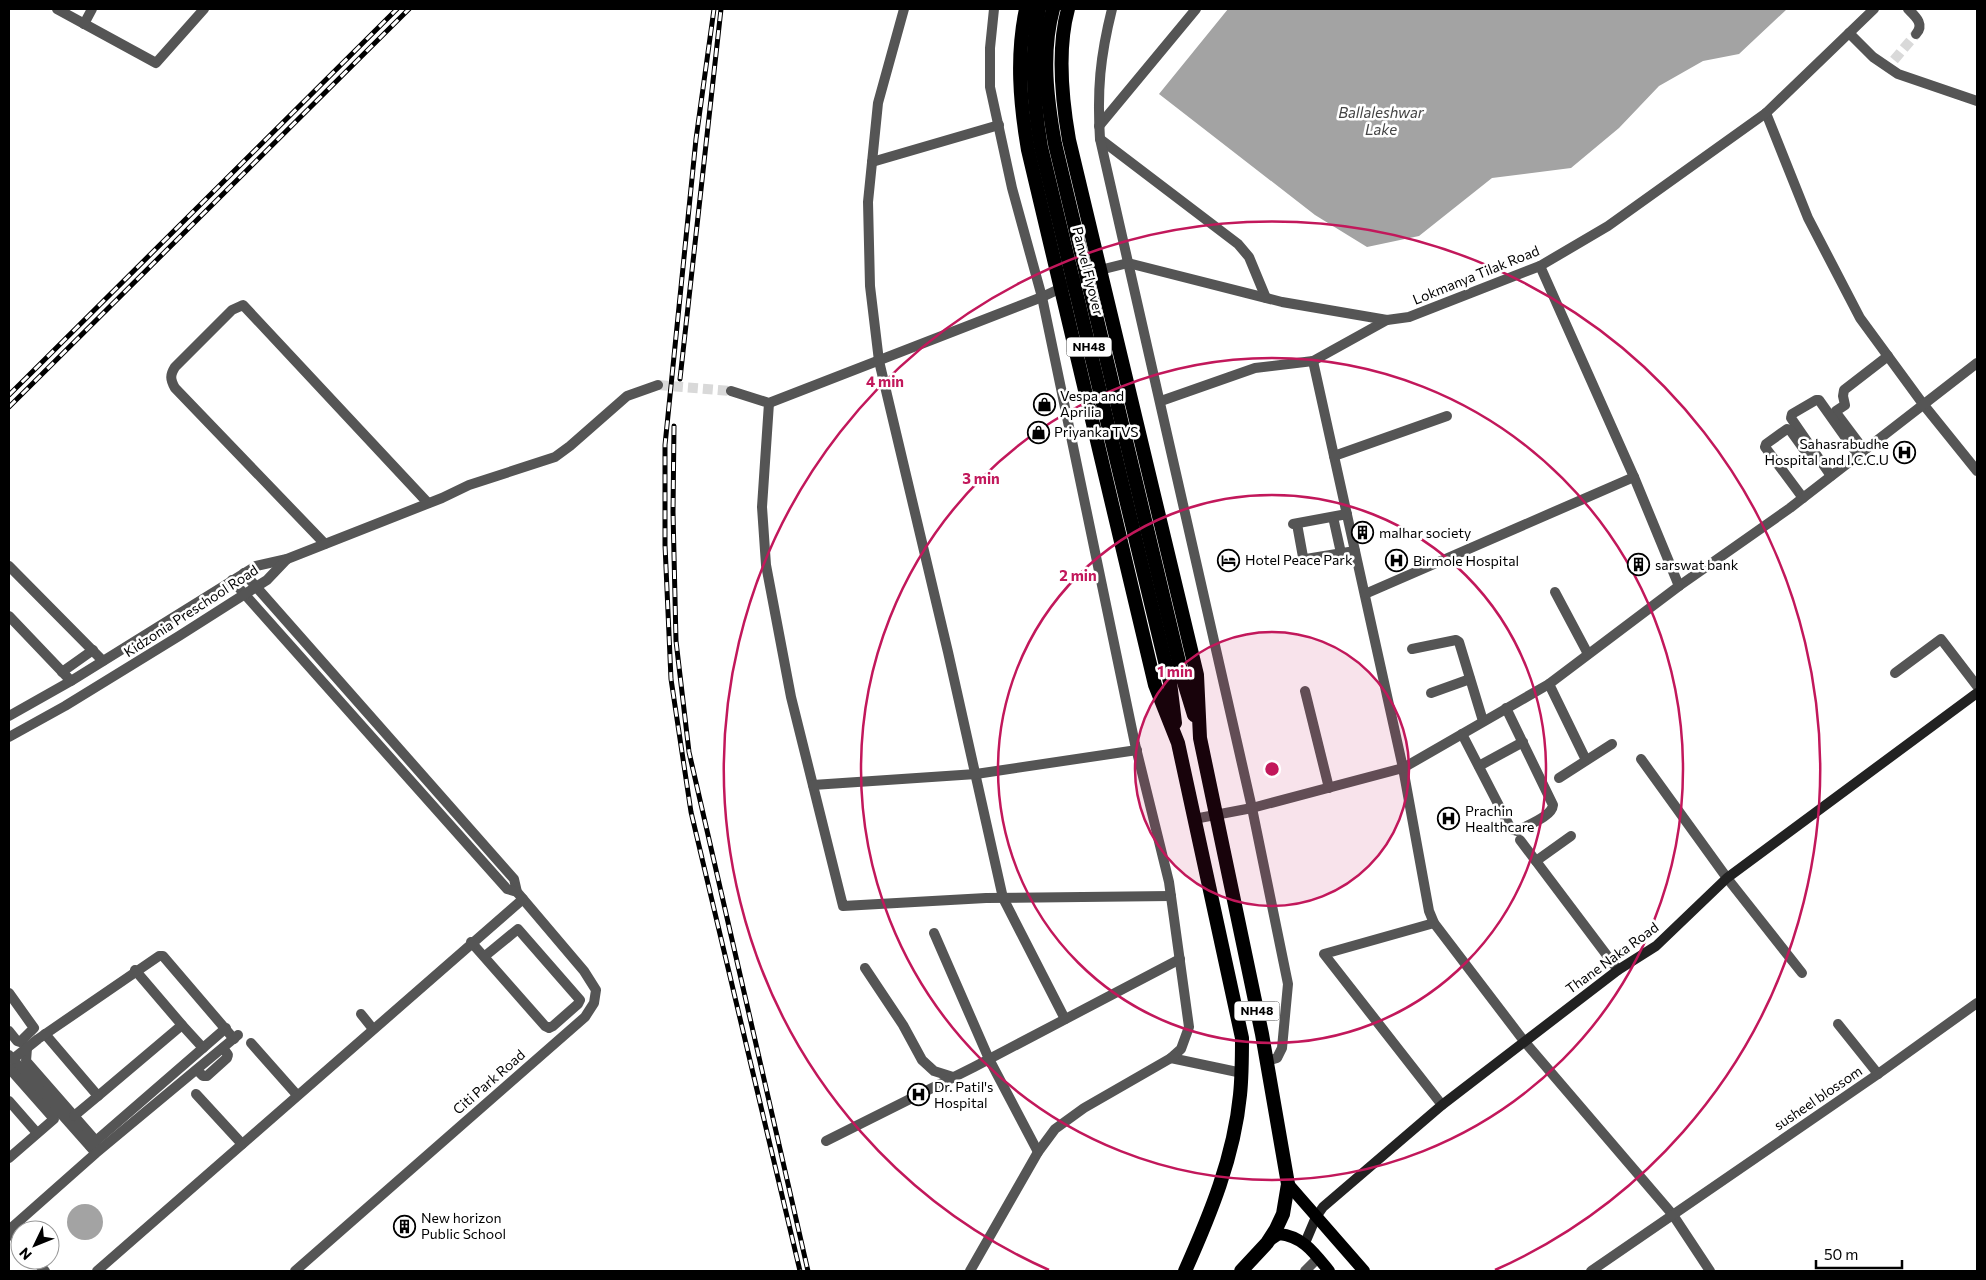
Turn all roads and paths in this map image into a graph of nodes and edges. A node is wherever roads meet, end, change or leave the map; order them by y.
1 (57, 9) edge
2 (92, 9) edge
3 (204, 9) edge
4 (904, 9) edge
5 (994, 9) edge
6 (1026, 9) edge
7 (1039, 9) edge
8 (1053, 9) edge
9 (1068, 9) edge
10 (1112, 9) edge
11 (1196, 9) edge
12 (1874, 9) edge
13 (1908, 9) edge
14 (84, 24) junction
15 (1850, 33) junction
16 (1916, 34) dead end
17 (1977, 101) edge
18 (1766, 113) junction
19 (998, 125) junction
20 (1099, 126) junction
21 (1100, 139) junction
22 (872, 162) junction
23 (1128, 264) junction
24 (1540, 266) junction
25 (1100, 270) junction
26 (1061, 289) junction
27 (1042, 297) junction
28 (1266, 298) junction
29 (1387, 320) junction
30 (1888, 356) junction
31 (879, 361) junction
32 (1313, 361) junction
33 (1977, 364) edge
34 (658, 385) tunnel mouth
35 (731, 391) tunnel mouth
36 (1160, 401) junction
37 (769, 403) junction
38 (1924, 404) junction
39 (1447, 416) dead end
40 (1861, 453) junction
41 (1334, 456) junction
42 (1977, 470) edge
43 (1634, 476) junction
44 (1828, 478) junction
45 (1803, 498) junction
46 (428, 503) junction
47 (1347, 514) junction
48 (1333, 517) junction
49 (324, 544) junction
50 (1355, 551) junction
51 (1341, 553) junction
52 (287, 559) junction
53 (9, 566) edge
54 (244, 573) junction
55 (232, 580) junction
56 (256, 586) junction
57 (1679, 586) junction
58 (1555, 592) dead end
59 (244, 593) junction
60 (1364, 594) junction
61 (9, 616) edge
62 (1412, 649) dead end
63 (93, 650) junction
64 (1588, 654) junction
65 (103, 661) junction
66 (62, 672) junction
67 (1895, 673) dead end
68 (1470, 679) junction
69 (1177, 680) junction
70 (71, 681) junction
71 (1549, 684) junction
72 (1977, 686) edge
73 (1305, 691) dead end
74 (1431, 693) dead end
75 (1977, 693) edge
76 (1506, 708) junction
77 (9, 716) edge
78 (1483, 722) junction
79 (1462, 734) junction
80 (9, 737) edge
81 (1200, 738) junction
82 (1523, 742) junction
83 (1178, 743) junction
84 (1612, 744) dead end
85 (1137, 750) junction
86 (403, 754) junction
87 (1641, 759) dead end
88 (1586, 760) junction
89 (395, 763) junction
90 (1479, 766) junction
91 (1403, 768) junction
92 (976, 774) junction
93 (1559, 778) dead end
94 (813, 785) junction
95 (1329, 788) junction
96 (1252, 808) junction
97 (1216, 814) junction
98 (1194, 819) junction
99 (1571, 836) dead end
100 (1520, 840) dead end
101 (1536, 861) junction
102 (1727, 878) junction
103 (520, 896) junction
104 (1171, 896) junction
105 (1003, 898) junction
106 (1434, 923) junction
107 (934, 933) dead end
108 (471, 942) junction
109 (485, 956) junction
110 (1180, 959) junction
111 (865, 968) dead end
112 (135, 970) junction
113 (1618, 970) junction
114 (1802, 972) dead end
115 (9, 993) edge
116 (1976, 1007) edge
117 (361, 1014) dead end
118 (1065, 1019) junction
119 (1838, 1024) dead end
120 (182, 1025) junction
121 (226, 1028) junction
122 (549, 1028) junction
123 (373, 1029) junction
124 (9, 1030) edge
125 (45, 1034) junction
126 (559, 1040) junction
127 (1524, 1041) junction
128 (251, 1043) dead end
129 (26, 1048) junction
130 (203, 1048) junction
131 (1171, 1058) junction
132 (989, 1059) junction
133 (10, 1060) edge
134 (1267, 1061) junction
135 (1242, 1073) junction
136 (1878, 1074) junction
137 (953, 1077) junction
138 (196, 1094) dead end
139 (297, 1095) junction
140 (98, 1096) junction
141 (9, 1101) edge
142 (1442, 1105) junction
143 (57, 1116) junction
144 (74, 1116) junction
145 (37, 1133) junction
146 (826, 1141) dead end
147 (242, 1144) junction
148 (94, 1147) junction
149 (1038, 1152) junction
150 (9, 1158) edge
151 (1288, 1184) junction
152 (1673, 1214) junction
153 (1316, 1217) junction
154 (9, 1231) edge
155 (1266, 1243) junction
156 (1305, 1243) junction
157 (1318, 1258) junction
158 (97, 1271) edge
159 (294, 1271) edge
160 (970, 1271) edge
161 (1185, 1271) edge
162 (1241, 1271) edge
163 (1305, 1271) edge
164 (1330, 1271) edge
165 (1364, 1271) edge
166 (1591, 1271) edge
167 (1710, 1271) edge

1 - 14 street
2 - 14 street
3 - 14 street
4 - 22 street
5 - 19 street
6 - 26 highway
7 - 69 highway, Panvel Flyover / NH48
8 - 69 highway, Panvel Flyover / NH48
9 - 25 highway
10 - 20 street
11 - 20 street
12 - 15 street, Lokmanya Tilak Road
13 - 16 street
15 - 17 street
15 - 18 street, Lokmanya Tilak Road
18 - 24 street, Lokmanya Tilak Road
18 - 30 street
19 - 22 street
19 - 27 street
20 - 21 street
21 - 23 street
21 - 28 street
22 - 31 street
23 - 25 street
23 - 28 street, Lokmanya Tilak Road
23 - 36 street
24 - 29 street, Lokmanya Tilak Road
24 - 43 street
25 - 26 street
25 - 81 highway
26 - 27 street
26 - 83 highway
27 - 31 street
27 - 85 street
28 - 29 street, Lokmanya Tilak Road
29 - 32 street
30 - 38 street
30 - 40 street
31 - 37 street
31 - 92 street
32 - 36 street
32 - 41 street
33 - 38 street
34 - 46 street
35 - 37 street
36 - 96 street
37 - 94 street
38 - 40 street
38 - 42 street
39 - 41 street
40 - 44 street
40 - 44 street
41 - 47 street
43 - 57 street
43 - 60 street
44 - 45 street
44 - 45 street
45 - 57 street
46 - 49 street
46 - 49 street
47 - 48 street
47 - 50 street
48 - 51 street
48 - 51 street
49 - 52 street
50 - 51 street
50 - 60 street
52 - 54 street, Kidzonia Preschool Road
52 - 56 street, Kidzonia Preschool Road
53 - 63 street
54 - 55 street, Kidzonia Preschool Road
54 - 56 street
55 - 59 street
55 - 65 street, Kidzonia Preschool Road
56 - 59 street, Kidzonia Preschool Road
56 - 86 street
57 - 64 street
58 - 64 street
59 - 80 street, Kidzonia Preschool Road
59 - 89 street
60 - 91 street
61 - 66 street
62 - 68 street
63 - 65 street
63 - 66 street
64 - 71 street
65 - 70 street, Kidzonia Preschool Road
66 - 70 street
67 - 72 street
68 - 74 street
68 - 78 street
69 - 81 highway, Panvel Flyover / NH48
69 - 83 highway, Panvel Flyover / NH48
70 - 77 street, Kidzonia Preschool Road
71 - 76 street
71 - 88 street
73 - 95 street
75 - 102 main road, Thane Naka Road
76 - 78 street
76 - 82 street
78 - 79 street
79 - 90 street
79 - 91 street
81 - 97 highway, NH48
82 - 90 street
82 - 90 street
83 - 98 highway, NH48
84 - 88 street
85 - 92 street
85 - 104 street
86 - 89 street
86 - 103 street
87 - 102 street
88 - 93 street
89 - 103 street
91 - 95 street
91 - 106 street
92 - 94 street
92 - 105 street
94 - 105 street
95 - 96 street
96 - 97 street
96 - 134 street
97 - 98 street
97 - 134 highway, NH48
98 - 135 highway, NH48
99 - 101 street
100 - 101 street
101 - 113 street
102 - 113 main road, Thane Naka Road
102 - 114 street
103 - 108 street
103 - 126 street, Citi Park Road
104 - 105 street
104 - 110 street
105 - 118 street
106 - 127 street
106 - 142 street
107 - 132 street
108 - 109 street
108 - 123 street
109 - 122 street
109 - 122 street
110 - 118 street
110 - 131 street
111 - 137 street
112 - 120 street
112 - 121 street
112 - 125 street
113 - 127 main road, Thane Naka Road
115 - 124 street
116 - 136 street, susheel blossom
117 - 123 street
118 - 132 street
119 - 136 street
120 - 130 street
120 - 140 street
121 - 130 street
121 - 148 street
122 - 126 street
123 - 139 street
125 - 129 street
125 - 140 street
126 - 159 street, Citi Park Road
127 - 142 main road, Thane Naka Road
127 - 152 street
128 - 139 street
129 - 133 street
129 - 144 street
130 - 148 street
131 - 135 street
131 - 149 street
132 - 137 street
132 - 149 street
133 - 143 street
134 - 151 highway, NH48
135 - 161 highway, NH48
136 - 152 street, susheel blossom
137 - 146 street
138 - 147 street
139 - 147 street
140 - 144 street
141 - 145 street
142 - 153 main road, Thane Naka Road
143 - 145 street
143 - 148 street
144 - 148 street
145 - 150 street
147 - 158 street
148 - 154 street
149 - 160 street
151 - 153 main road
151 - 155 highway, NH48
152 - 166 street, susheel blossom
152 - 167 street
153 - 156 main road, Thane Naka Road
153 - 165 main road
155 - 156 main road
155 - 162 highway, NH48
156 - 157 main road
157 - 163 street
157 - 164 main road

